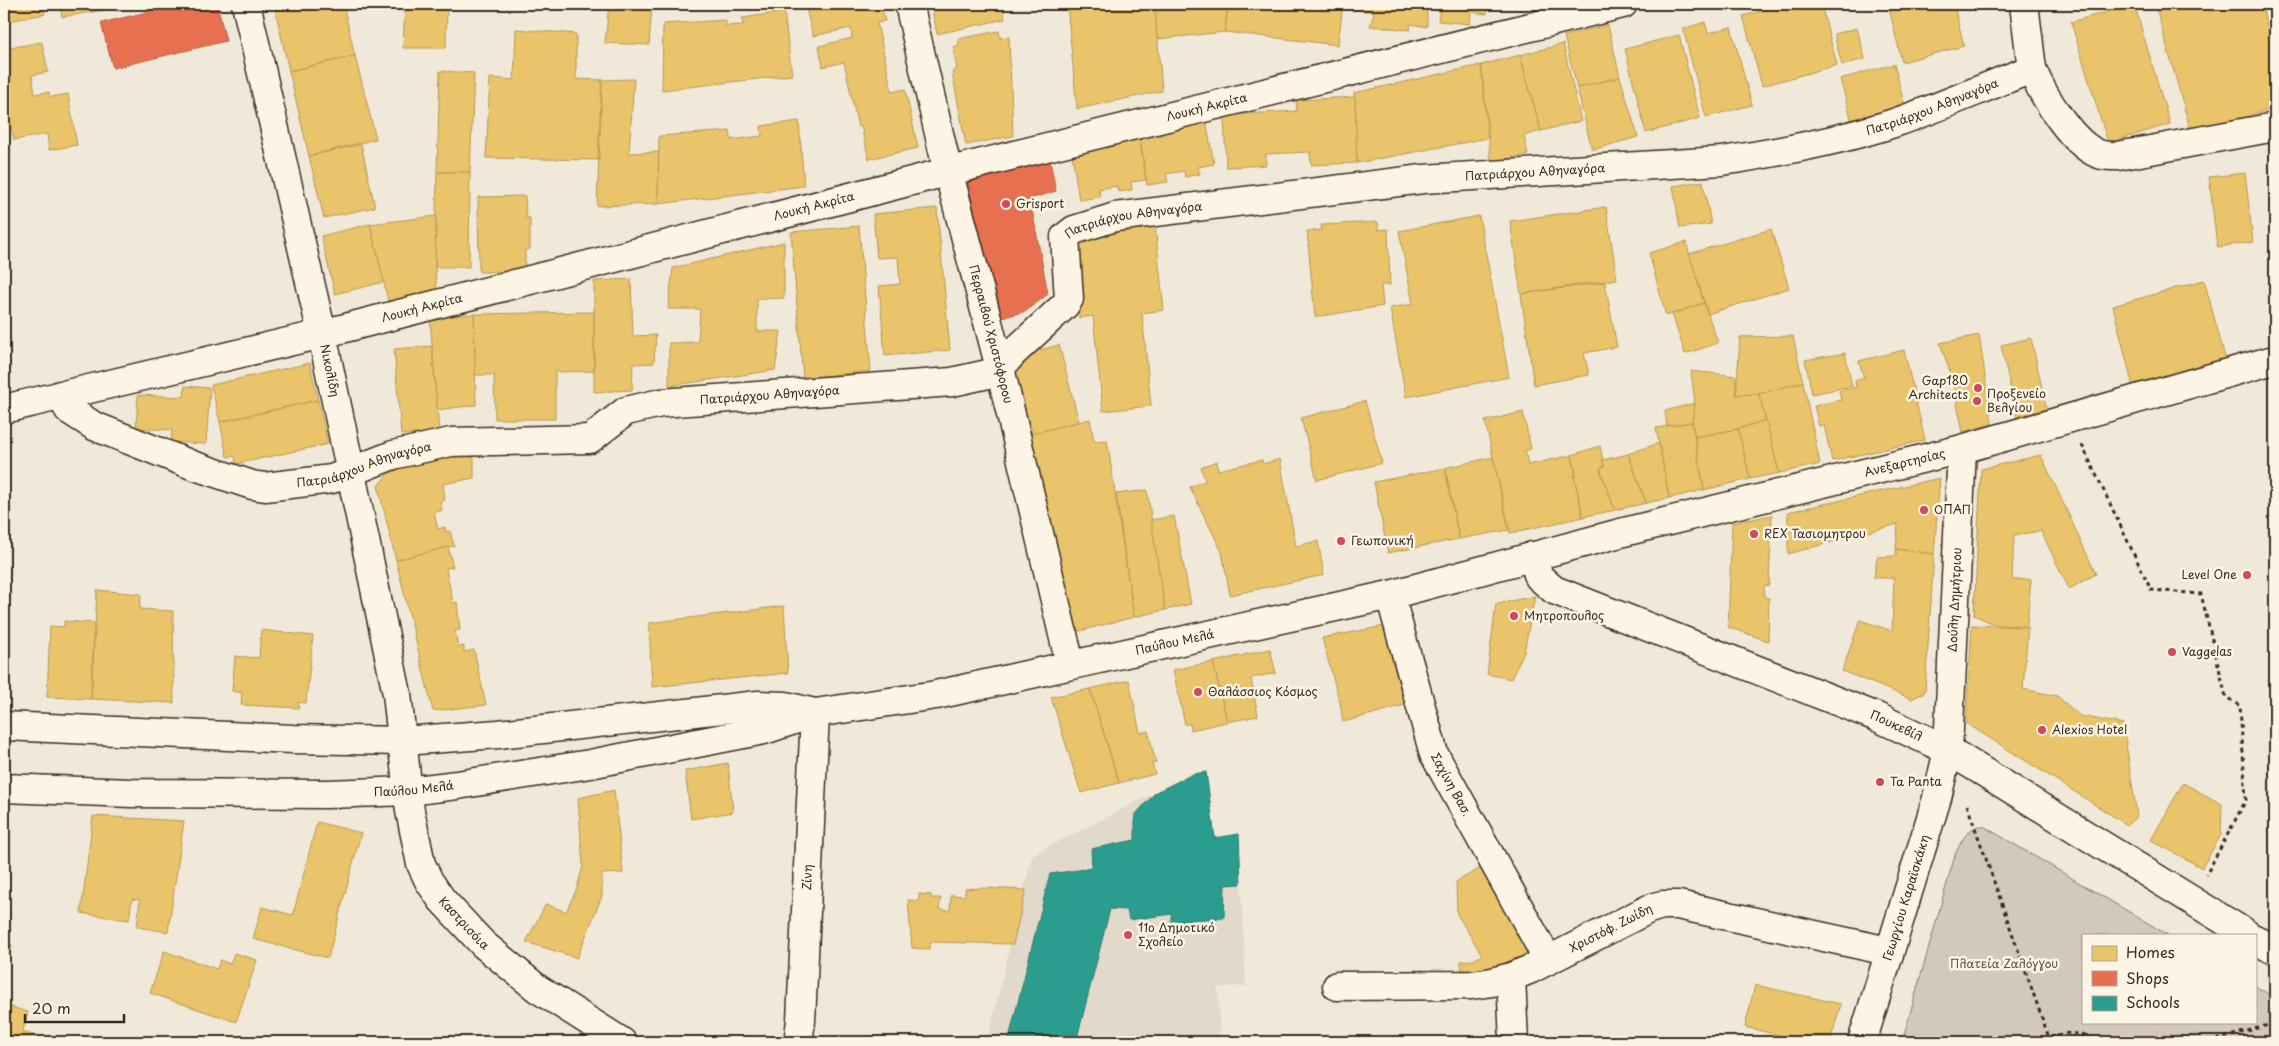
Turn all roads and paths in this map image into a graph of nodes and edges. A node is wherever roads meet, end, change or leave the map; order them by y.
1 (246, 4) edge
2 (908, 4) edge
3 (1623, 4) edge
4 (2024, 4) edge
5 (2032, 69) junction
6 (2275, 127) edge
7 (949, 172) junction
8 (322, 334) junction
9 (2273, 361) edge
10 (1000, 368) junction
11 (60, 395) junction
12 (4, 409) edge
13 (2070, 420) junction
14 (1962, 449) junction
15 (351, 470) junction
16 (1532, 556) junction
17 (1390, 595) junction
18 (1070, 664) junction
19 (815, 713) junction
20 (4, 726) edge
21 (404, 741) junction
22 (1948, 750) junction
23 (4, 788) edge
24 (408, 791) junction
25 (1964, 797) dead end
26 (2192, 901) junction
27 (2246, 934) edge
28 (2256, 940) edge
29 (1888, 951) junction
30 (2275, 951) edge
31 (1548, 960) junction
32 (1511, 978) junction
33 (1337, 986) dead end
34 (2275, 1023) edge
35 (2049, 1038) junction
36 (622, 1042) edge
37 (798, 1042) edge
38 (1514, 1042) edge
39 (1862, 1042) edge
40 (2043, 1042) edge
41 (2097, 1042) edge
42 (2209, 1042) edge

1 - 8 street, Νικολίδη
2 - 7 street, Περραιβού Χριστόφορου
3 - 7 street, Λουκή Ακρίτα
4 - 5 street
5 - 6 street
5 - 10 street, Πατριάρχου Αθηναγόρα
7 - 8 street, Λουκή Ακρίτα
7 - 10 street, Περραιβού Χριστόφορου
8 - 11 street, Λουκή Ακρίτα
8 - 15 street, Νικολίδη
9 - 13 street, Ανεξαρτησίας
10 - 15 street, Πατριάρχου Αθηναγόρα
10 - 18 street, Περραιβού Χριστόφορου
11 - 12 street, Λουκή Ακρίτα
11 - 15 street, Πατριάρχου Αθηναγόρα
13 - 14 street, Ανεξαρτησίας
13 - 26 path
14 - 16 street, Ανεξαρτησίας
14 - 22 street, Δούλη Δημήτριου
15 - 21 street, Νικολίδη
16 - 17 street, Παύλου Μελά
16 - 22 street, Πουκεβίλ
17 - 18 street, Παύλου Μελά
17 - 31 street, Σαχίνη Βασ.
18 - 19 street, Παύλου Μελά
19 - 21 street, Παύλου Μελά
19 - 24 street, Παύλου Μελά
19 - 37 street, Ζίνη
20 - 21 street, Παύλου Μελά
21 - 24 street, Καστρισόια
22 - 26 street, Πουκεβίλ
22 - 29 street, Γεωργίου Καραϊσκάκη
23 - 24 street, Παύλου Μελά
24 - 36 street, Καστρισόια
25 - 35 path
26 - 27 street, Πουκεβίλ
28 - 30 street
29 - 31 street, Χριστόφ. Ζωίδη
29 - 39 street, Γεωργίου Καραϊσκάκη
31 - 32 street, Χριστόφ. Ζωίδη
32 - 33 street, Χριστόφ. Ζωίδη
32 - 38 street
34 - 42 path
35 - 40 path
35 - 41 path

